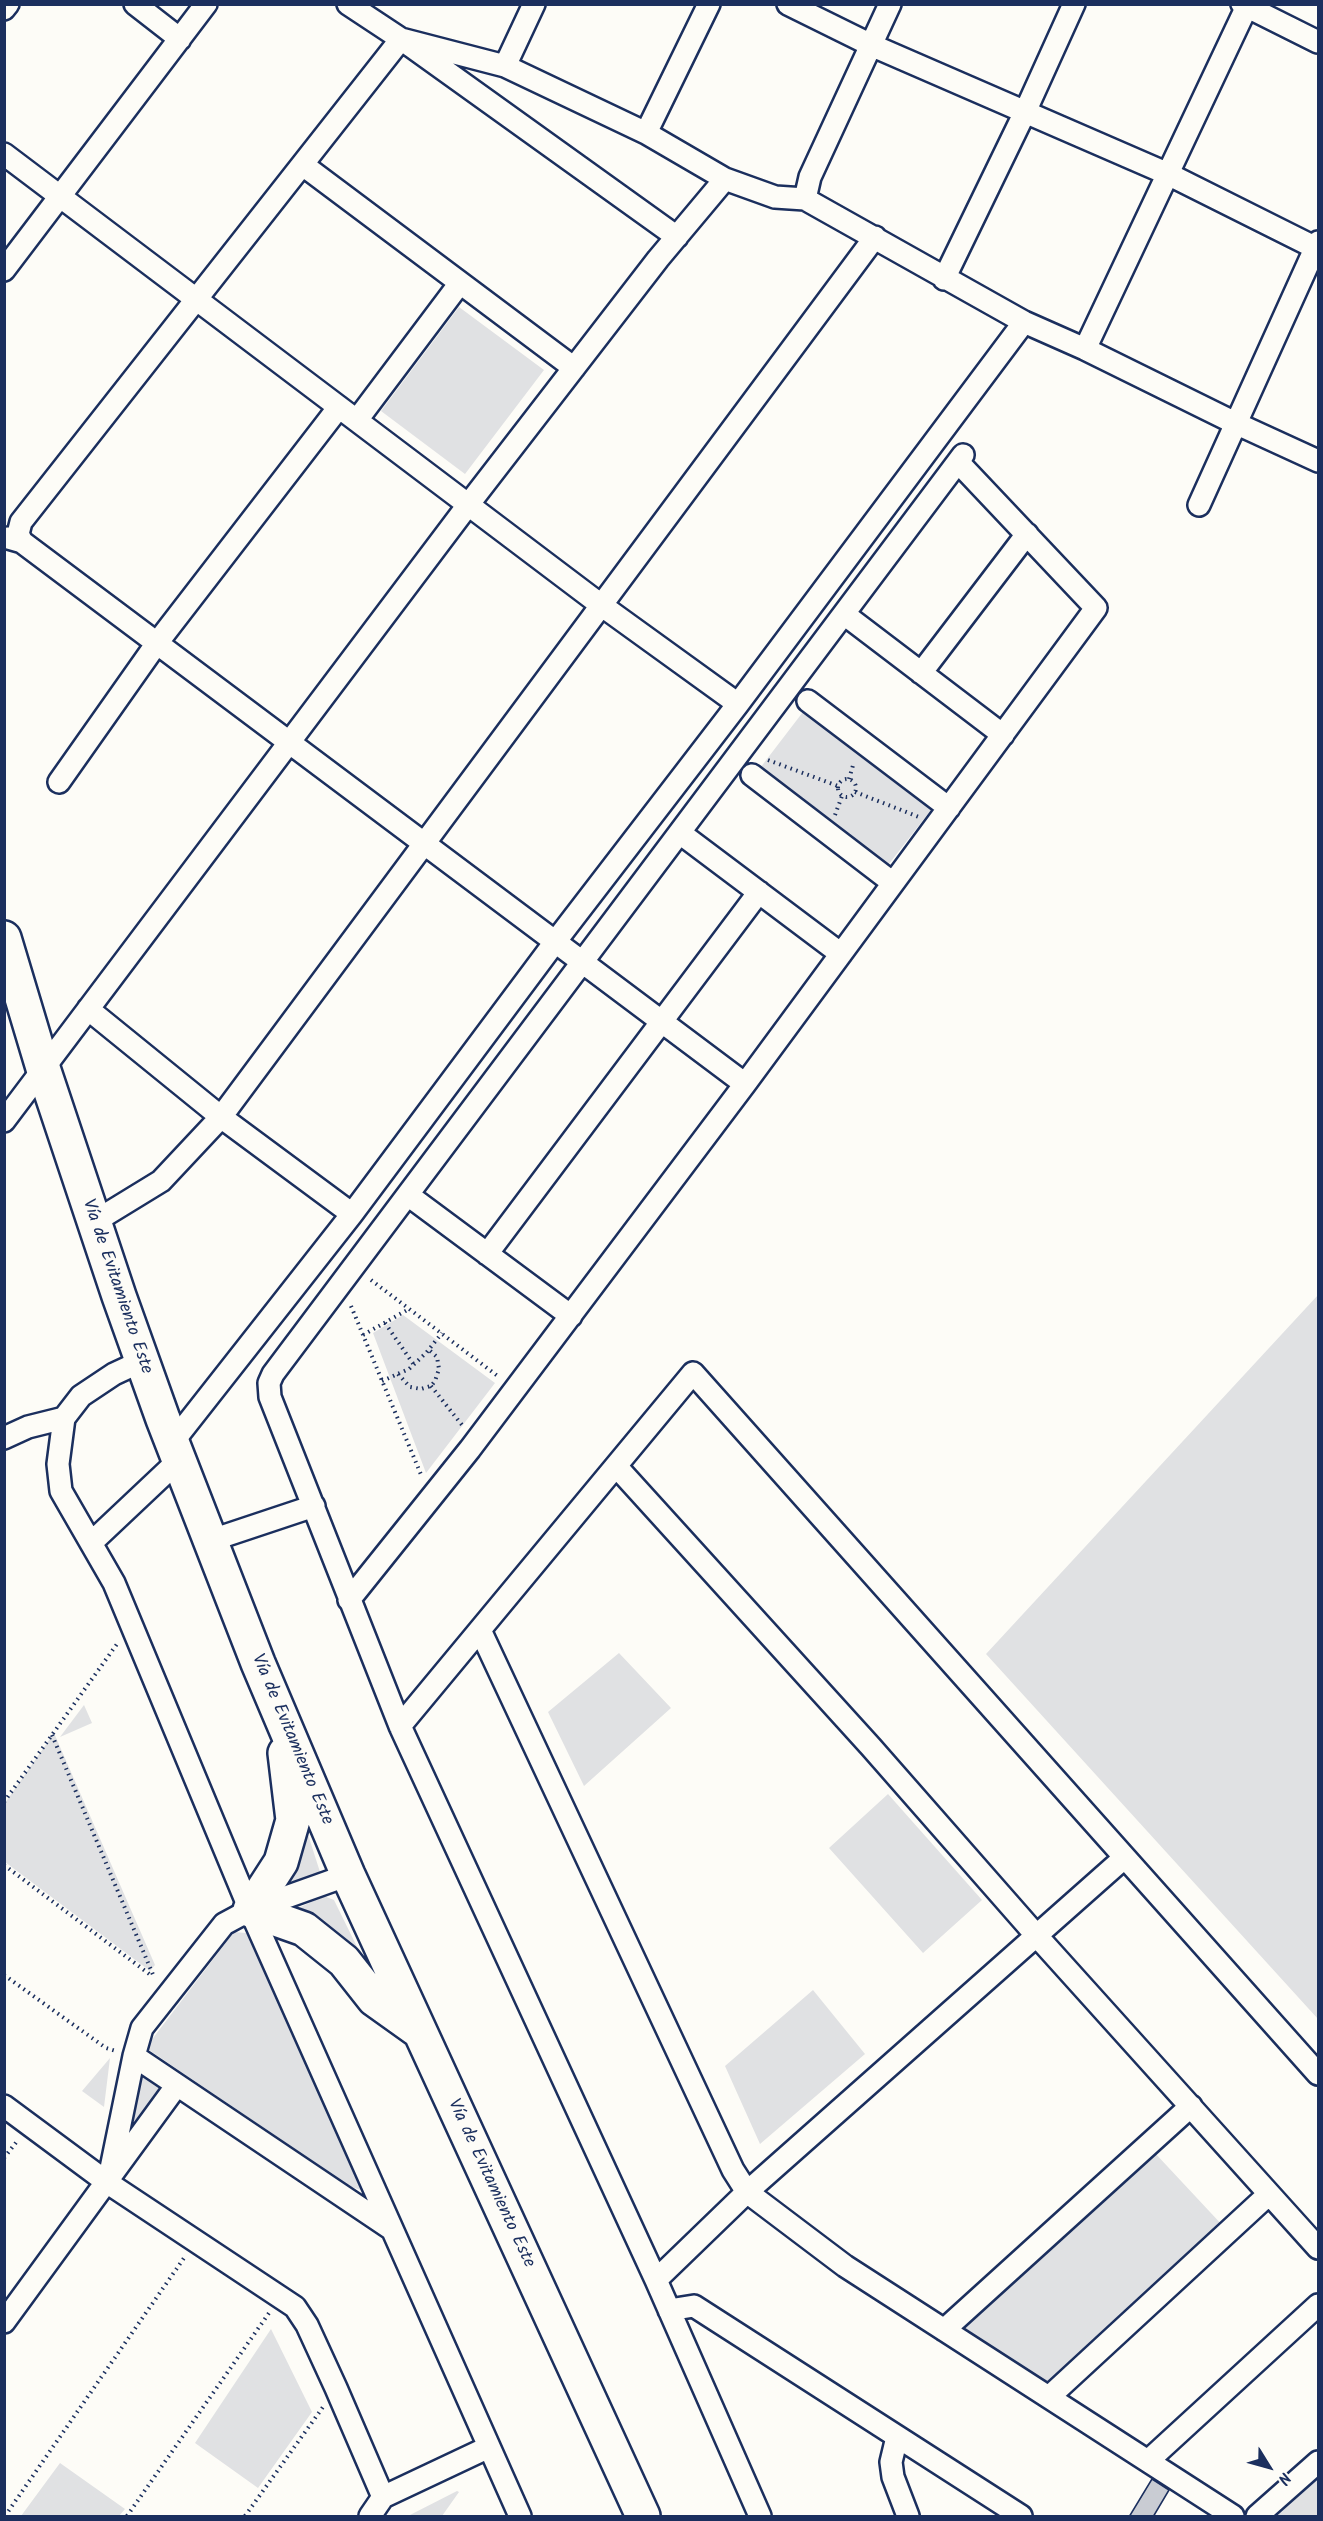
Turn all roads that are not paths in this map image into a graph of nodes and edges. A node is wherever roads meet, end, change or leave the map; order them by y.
1 (8, 4) edge
2 (135, 4) edge
3 (206, 4) edge
4 (534, 4) edge
5 (709, 4) edge
6 (788, 4) edge
7 (890, 4) edge
8 (1074, 4) edge
9 (348, 5) edge
10 (1245, 5) edge
11 (4, 9) edge
12 (180, 39) junction
13 (401, 39) junction
14 (1318, 42) edge
15 (871, 45) junction
16 (506, 66) junction
17 (1025, 112) junction
18 (646, 133) junction
19 (4, 154) edge
20 (303, 165) junction
21 (1168, 174) junction
22 (725, 179) junction
23 (61, 197) junction
24 (805, 199) junction
25 (676, 237) junction
26 (875, 237) junction
27 (1317, 246) edge
28 (4, 270) edge
29 (944, 279) junction
30 (460, 283) junction
31 (197, 299) junction
32 (1024, 322) junction
33 (1085, 349) junction
34 (574, 368) junction
35 (339, 407) junction
36 (357, 420) junction
37 (1236, 424) junction
38 (1318, 461) edge
39 (468, 505) junction
40 (1199, 505) dead end
41 (1027, 534) junction
42 (13, 540) edge
43 (602, 605) junction
44 (844, 614) junction
45 (156, 643) junction
46 (921, 673) junction
47 (808, 701) dead end
48 (738, 704) junction
49 (1002, 735) junction
50 (290, 744) junction
51 (752, 776) dead end
52 (59, 782) dead end
53 (949, 808) junction
54 (680, 833) junction
55 (424, 844) junction
56 (893, 884) junction
57 (759, 892) junction
58 (4, 938) edge
59 (555, 942) junction
60 (841, 954) junction
61 (583, 963) junction
62 (88, 1009) junction
63 (661, 1022) junction
64 (43, 1068) junction
65 (745, 1084) junction
66 (221, 1117) junction
67 (4, 1121) edge
68 (408, 1195) junction
69 (352, 1214) junction
70 (93, 1222) junction
71 (488, 1254) junction
72 (571, 1316) junction
73 (142, 1361) junction
74 (64, 1418) junction
75 (4, 1438) edge
76 (175, 1451) junction
77 (616, 1466) junction
78 (314, 1506) junction
79 (209, 1541) junction
80 (91, 1543) junction
81 (349, 1600) junction
82 (480, 1630) junction
83 (281, 1719) junction
84 (400, 1726) junction
85 (1124, 1858) junction
86 (348, 1875) junction
87 (250, 1910) junction
88 (1035, 1935) junction
89 (419, 2032) junction
90 (134, 2056) junction
91 (1318, 2074) edge
92 (177, 2085) junction
93 (4, 2106) edge
94 (1191, 2106) junction
95 (108, 2183) junction
96 (747, 2192) junction
97 (1269, 2194) junction
98 (392, 2229) junction
99 (1318, 2248) edge
100 (656, 2280) junction
101 (1318, 2305) edge
102 (669, 2310) junction
103 (4, 2322) edge
104 (944, 2330) junction
105 (1049, 2397) junction
106 (897, 2437) junction
107 (489, 2446) junction
108 (1148, 2461) junction
109 (1318, 2462) edge
110 (383, 2497) junction
111 (517, 2514) edge
112 (370, 2517) edge
113 (643, 2517) edge
114 (760, 2517) edge
115 (908, 2517) edge
116 (1021, 2517) edge
117 (1233, 2517) edge
118 (1257, 2517) edge

1 - 11 street
2 - 12 street
3 - 12 street
4 - 16 street
5 - 18 street
6 - 15 street
7 - 15 street
8 - 17 street
9 - 13 street
10 - 14 street
10 - 21 street
12 - 23 street
13 - 16 street
13 - 20 street
13 - 25 street
15 - 17 street
15 - 24 street
16 - 18 street
17 - 21 street
17 - 29 street
18 - 22 street
19 - 23 street
20 - 30 street
20 - 31 street
21 - 27 street
21 - 33 street
22 - 24 street
22 - 25 street
23 - 28 street
23 - 31 street
24 - 26 street
25 - 34 street
26 - 29 street
26 - 43 street
27 - 37 street
29 - 32 street
30 - 34 street
30 - 36 street
31 - 35 street
31 - 42 street
32 - 33 street
32 - 48 street
33 - 37 street
34 - 39 street
35 - 36 street
35 - 45 street
36 - 39 street
37 - 38 street
37 - 40 street
39 - 43 street
39 - 50 street
41 - 44 street
41 - 46 street
41 - 49 street
42 - 45 street
43 - 48 street
43 - 55 street
44 - 46 street
44 - 54 street
45 - 50 street
45 - 52 street
46 - 49 street
47 - 53 street
48 - 59 street
49 - 53 street
50 - 55 street
50 - 62 street
51 - 56 street
53 - 56 street
54 - 57 street
54 - 61 street
55 - 59 street
55 - 66 street
56 - 60 street
57 - 60 street
57 - 63 street
58 - 64 highway, Vía de Evitamiento Este
59 - 61 street
59 - 69 street
60 - 65 street
61 - 63 street
61 - 68 street
62 - 64 street
62 - 66 street
63 - 65 street
63 - 71 street
64 - 67 street
64 - 70 highway, Vía de Evitamiento Este
65 - 72 street
66 - 69 street
66 - 70 street
68 - 71 street
68 - 78 street
69 - 76 street
70 - 73 highway, Vía de Evitamiento Este
71 - 72 street
72 - 81 street
73 - 74 street
73 - 76 highway, Vía de Evitamiento Este
74 - 75 street
74 - 80 street
76 - 79 highway, Vía de Evitamiento Este
76 - 80 street
77 - 82 street
77 - 85 street
77 - 88 street
78 - 79 street
78 - 81 street
79 - 83 highway, Vía de Evitamiento Este
80 - 87 street
81 - 84 street
82 - 84 street
82 - 96 street
83 - 86 highway, Vía de Evitamiento Este
83 - 87 highway
84 - 100 street
85 - 88 street
85 - 91 street
86 - 87 street
86 - 89 highway, Vía de Evitamiento Este
87 - 89 highway
87 - 90 street
87 - 98 street
88 - 94 street
88 - 96 street
89 - 113 highway, Vía de Evitamiento Este
90 - 92 street
90 - 95 street
92 - 95 street
92 - 98 street
93 - 95 street
94 - 97 street
94 - 104 street
95 - 103 street
95 - 110 street
96 - 100 street
96 - 104 street
97 - 99 street
97 - 105 street
98 - 107 street
100 - 102 street
101 - 108 street
102 - 106 street
102 - 114 street
104 - 105 street
105 - 108 street
106 - 115 street
106 - 116 street
107 - 110 street
107 - 111 street
108 - 117 street
109 - 118 street
110 - 112 street

